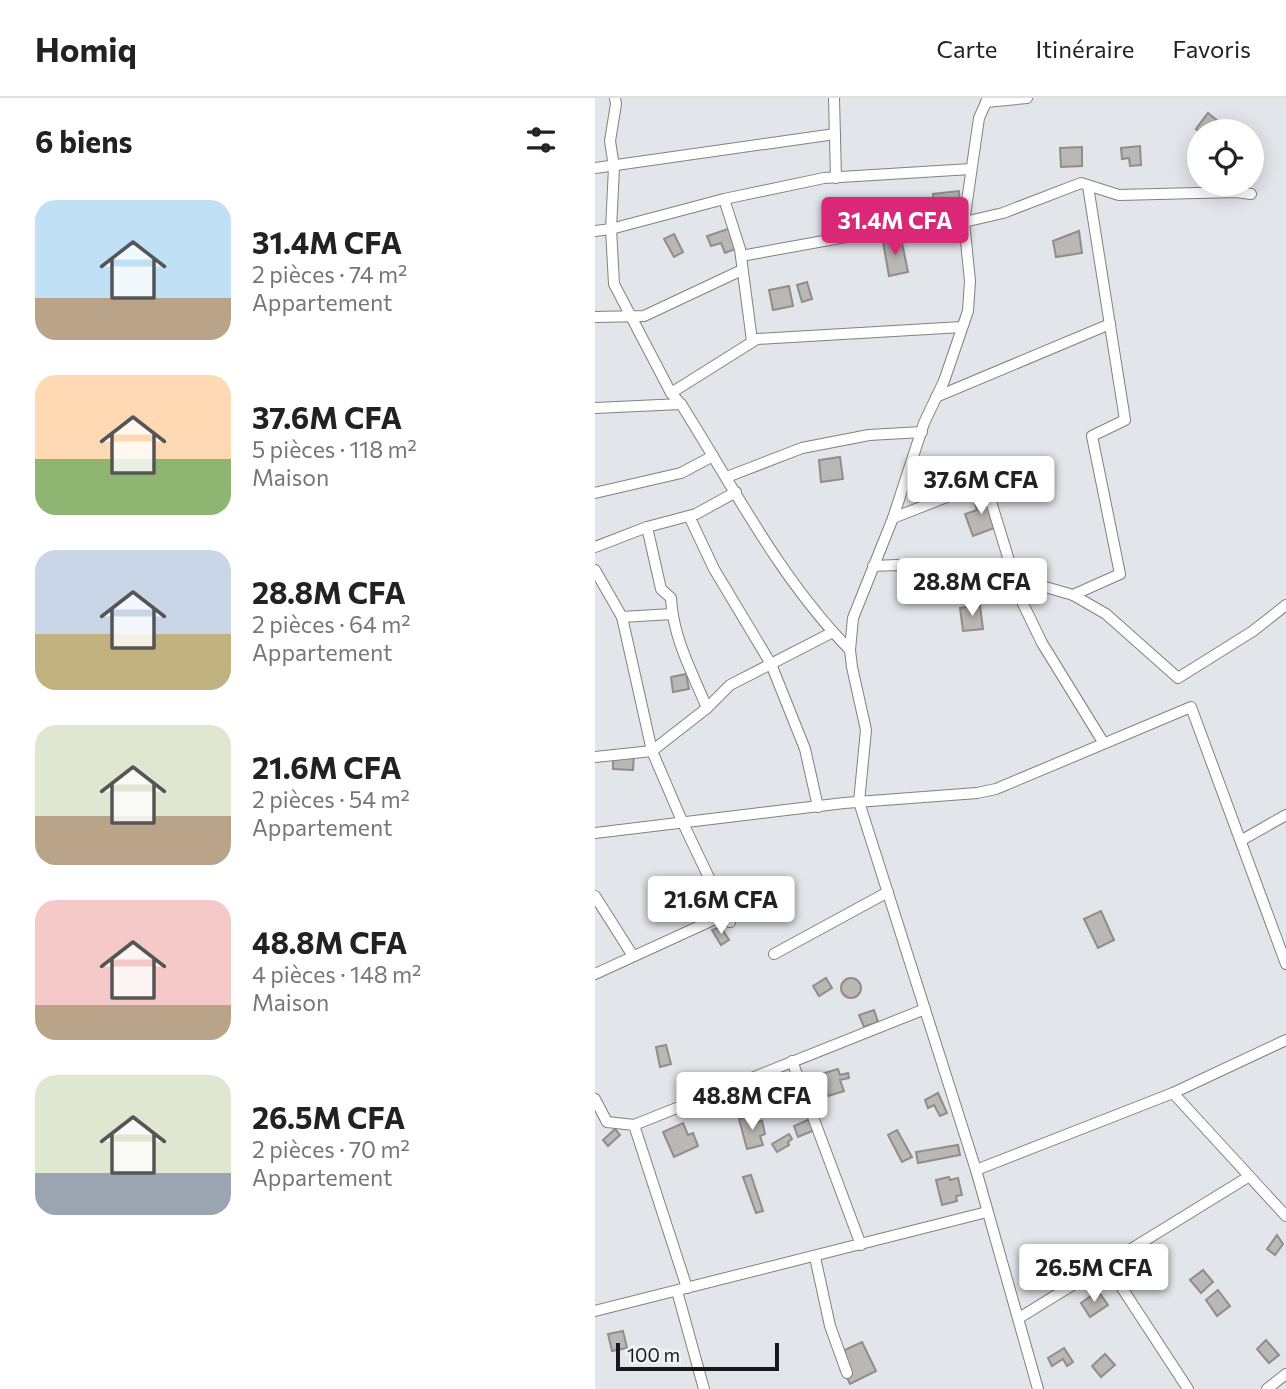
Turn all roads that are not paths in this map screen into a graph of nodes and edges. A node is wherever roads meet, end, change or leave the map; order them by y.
1 (615, 98) edge
2 (834, 98) edge
3 (1027, 98) edge
4 (987, 100) edge
5 (835, 134) junction
6 (614, 167) junction
7 (595, 168) edge
8 (971, 169) junction
9 (836, 178) junction
10 (1088, 186) junction
11 (1187, 193) edge
12 (724, 199) junction
13 (964, 222) junction
14 (611, 229) junction
15 (595, 231) edge
16 (741, 256) junction
17 (742, 270) junction
18 (631, 316) junction
19 (595, 317) edge
20 (1110, 324) junction
21 (962, 327) junction
22 (752, 341) junction
23 (671, 393) junction
24 (936, 397) junction
25 (681, 404) junction
26 (595, 408) edge
27 (922, 432) junction
28 (713, 456) junction
29 (727, 477) junction
30 (736, 492) junction
31 (595, 493) edge
32 (689, 516) junction
33 (893, 519) junction
34 (647, 527) junction
35 (595, 547) edge
36 (873, 566) junction
37 (595, 570) edge
38 (1013, 583) junction
39 (1073, 595) junction
40 (1286, 606) edge
41 (671, 614) junction
42 (622, 617) junction
43 (833, 632) junction
44 (850, 650) junction
45 (771, 664) junction
46 (708, 708) junction
47 (1103, 742) junction
48 (652, 751) junction
49 (595, 757) edge
50 (859, 802) junction
51 (818, 807) junction
52 (1286, 815) edge
53 (682, 821) junction
54 (595, 833) edge
55 (1242, 840) junction
56 (888, 892) junction
57 (595, 896) edge
58 (773, 954) dead end
59 (633, 956) junction
60 (1286, 964) edge
61 (595, 974) edge
62 (925, 1009) junction
63 (1286, 1040) edge
64 (792, 1061) junction
65 (1173, 1093) junction
66 (595, 1099) edge
67 (634, 1125) junction
68 (976, 1170) junction
69 (1248, 1177) junction
70 (986, 1212) junction
71 (1286, 1216) edge
72 (861, 1245) junction
73 (815, 1257) junction
74 (1107, 1265) junction
75 (682, 1290) junction
76 (595, 1311) edge
77 (1019, 1318) junction
78 (847, 1373) dead end
79 (1286, 1374) edge
80 (704, 1389) edge
81 (1038, 1389) edge
82 (1188, 1389) edge
83 (1267, 1389) edge

1 - 6 street
2 - 5 street
3 - 4 street
4 - 8 street
5 - 6 street
5 - 9 street
6 - 7 street
6 - 14 street
8 - 9 street
8 - 13 street
9 - 12 street
10 - 11 street
10 - 13 street
10 - 20 street
12 - 14 street
12 - 16 street
13 - 16 street
13 - 21 street
14 - 15 street
14 - 18 street
16 - 17 street
17 - 18 street
17 - 22 street
18 - 19 street
18 - 23 street
20 - 24 street
20 - 39 street
21 - 22 street
21 - 24 street
22 - 23 street
23 - 25 street
24 - 27 street
25 - 26 street
25 - 28 street
27 - 29 street
27 - 33 street
28 - 29 street
28 - 31 street
29 - 30 street
30 - 32 street
30 - 43 street
32 - 34 street
32 - 45 street
33 - 36 street
33 - 38 street
34 - 35 street
34 - 41 street
36 - 38 street
36 - 44 street
37 - 42 street
38 - 39 street
38 - 47 street
39 - 40 street
41 - 42 street
41 - 46 street
42 - 48 street
43 - 44 street
43 - 45 street
44 - 50 street
45 - 46 street
45 - 51 street
46 - 48 street
47 - 50 street
47 - 55 street
48 - 49 street
48 - 53 street
50 - 51 street
50 - 56 street
51 - 53 street
52 - 55 street
53 - 54 street
53 - 59 street
55 - 60 street
56 - 58 street
56 - 62 street
57 - 59 street
59 - 61 street
62 - 64 street
62 - 68 street
63 - 65 street
64 - 67 street
64 - 72 street
65 - 68 street
65 - 69 street
66 - 67 street
67 - 75 street
68 - 70 street
69 - 71 street
69 - 74 street
70 - 72 street
70 - 77 street
72 - 73 street
73 - 75 street
73 - 78 street
74 - 77 street
74 - 82 street
75 - 76 street
75 - 80 street
77 - 81 street
79 - 83 street

